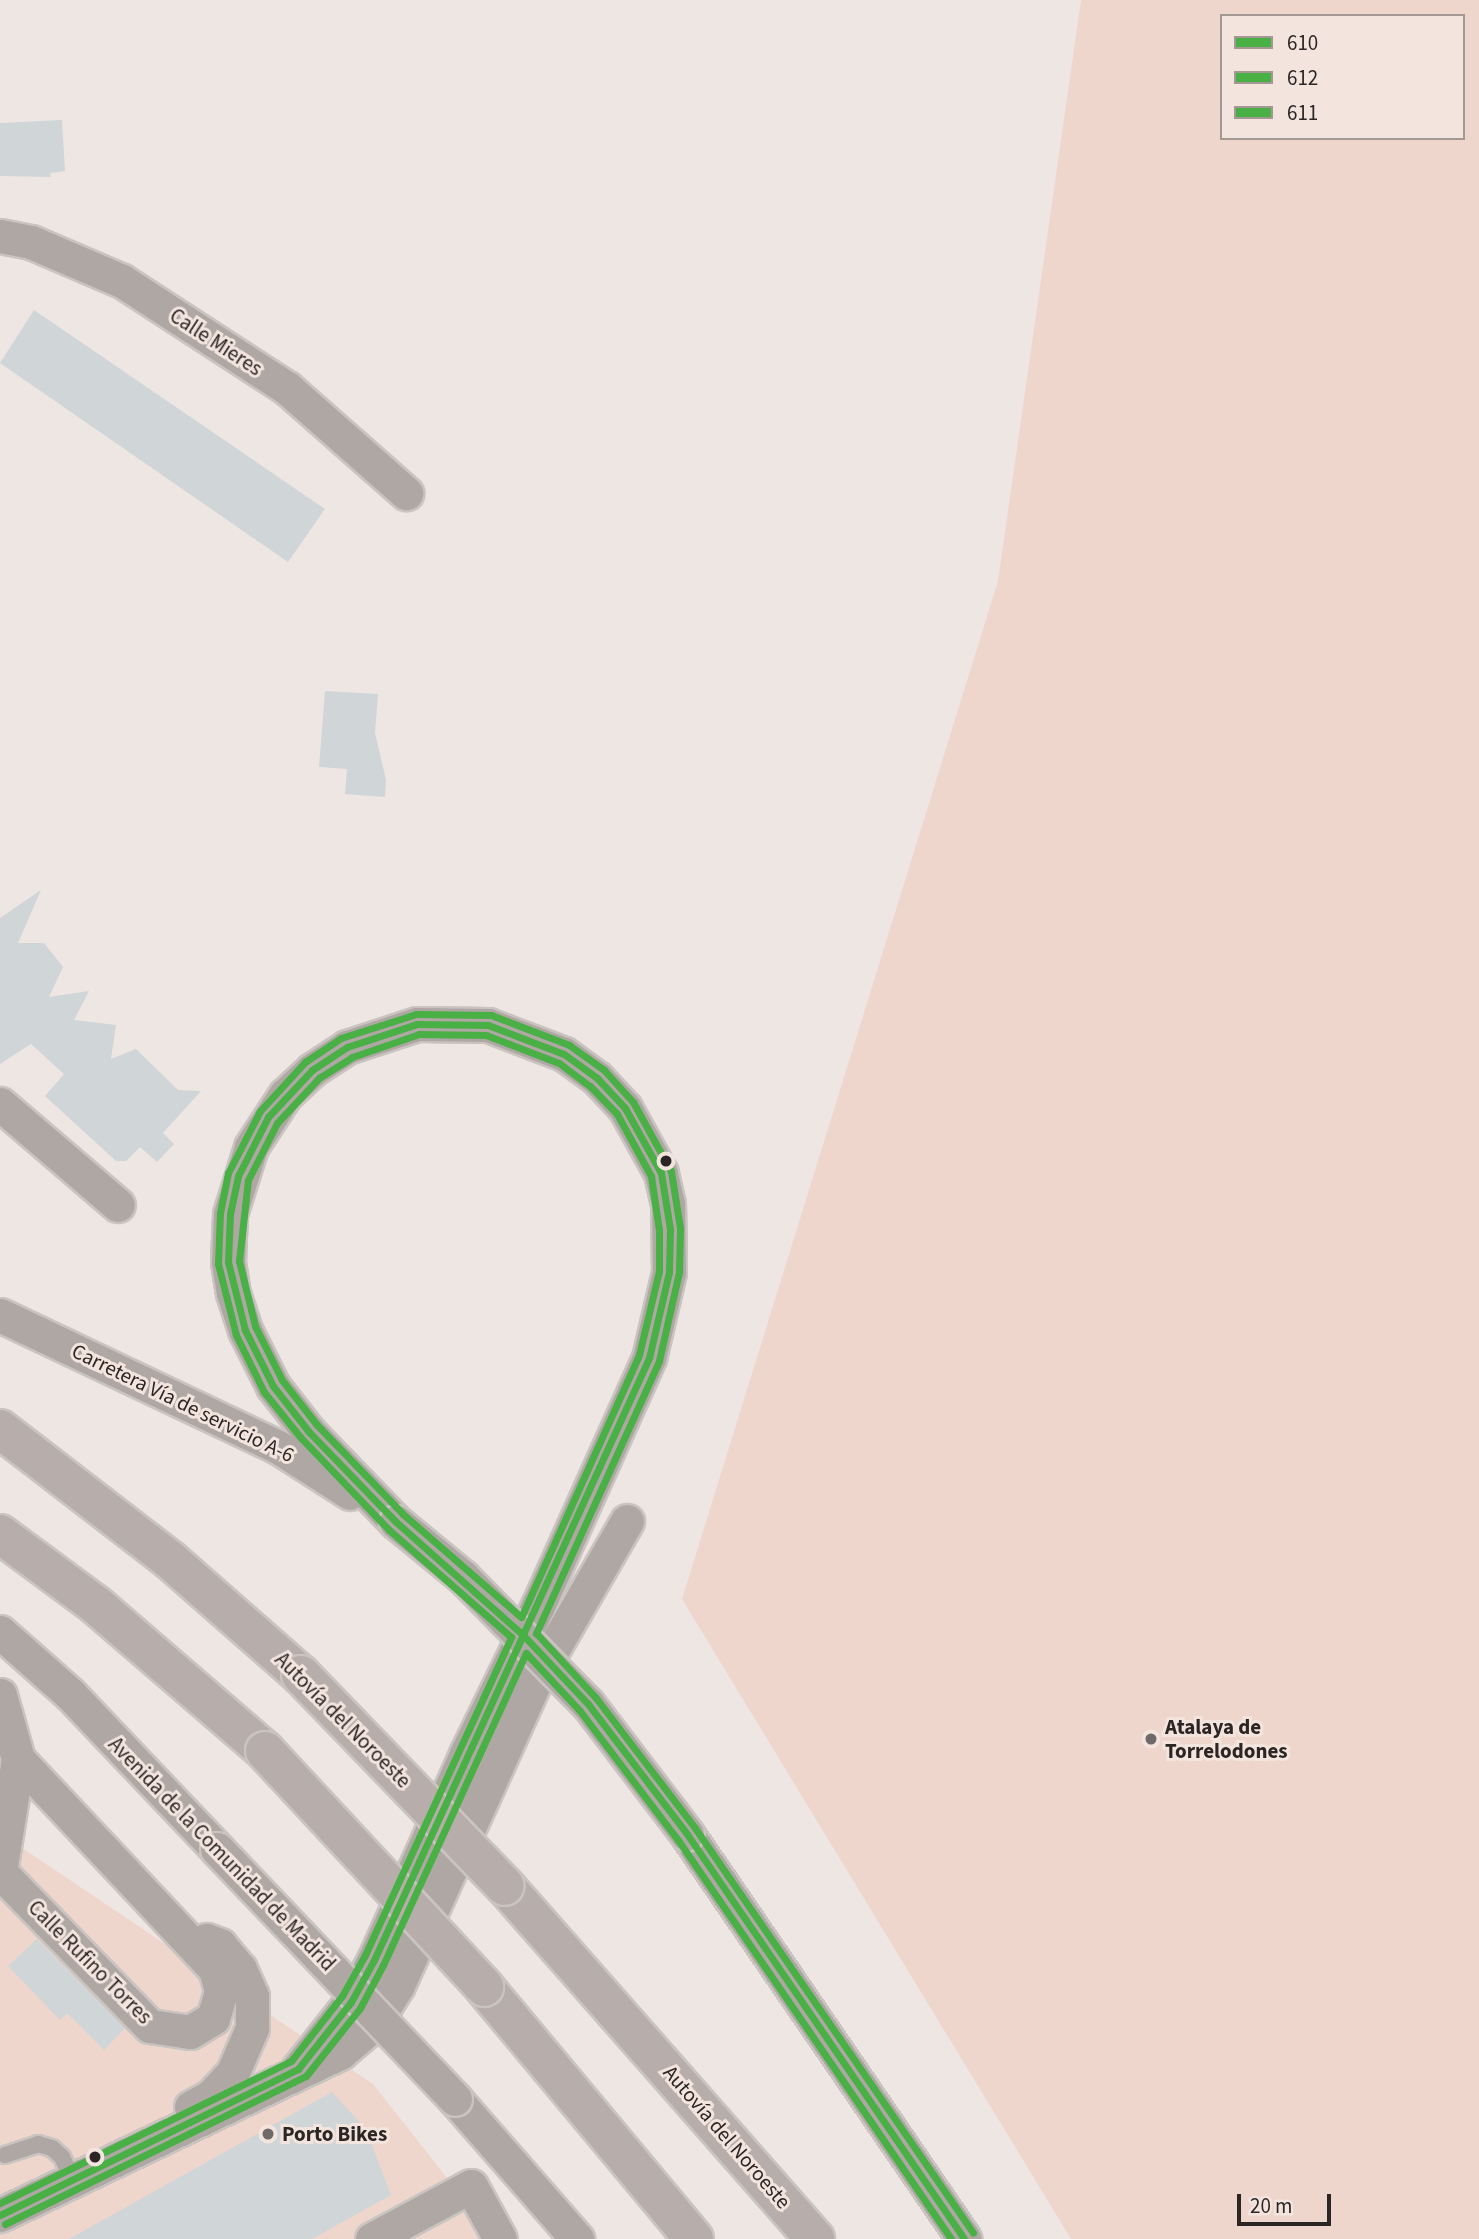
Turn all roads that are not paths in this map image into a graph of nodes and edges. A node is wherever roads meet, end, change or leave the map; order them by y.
1 (0, 236) edge
2 (406, 493) dead end
3 (0, 1104) edge
4 (118, 1205) dead end
5 (0, 1315) edge
6 (0, 1429) edge
7 (627, 1521) dead end
8 (396, 1522) junction
9 (0, 1534) edge
10 (0, 1632) edge
11 (0, 1695) edge
12 (18, 1759) junction
13 (0, 1872) edge
14 (184, 1932) junction
15 (298, 2069) junction
16 (139, 2149) junction
17 (5, 2155) dead end
18 (73, 2181) junction
19 (0, 2215) edge
20 (372, 2239) edge
21 (500, 2239) edge
22 (577, 2239) edge
23 (694, 2239) edge
24 (815, 2239) edge
25 (964, 2239) edge

1 - 2 street, Calle Mieres
3 - 4 street
5 - 8 street, Carretera Vía de servicio A-6
6 - 24 highway, Autovía del Noroeste, bridge
7 - 15 street
8 - 15 street
8 - 25 street, bridge
9 - 23 highway, bridge
10 - 22 street, Avenida de la Comunidad de Madrid, bridge
11 - 12 street, Calle Rufino Torres
12 - 13 street, Calle Rufino Torres
12 - 14 street, Calle Rufino Torres
13 - 14 street, Calle Rufino Torres
14 - 16 street, Calle Rufino Torres
15 - 16 street
16 - 18 street
17 - 18 lane
18 - 19 street
20 - 21 street

